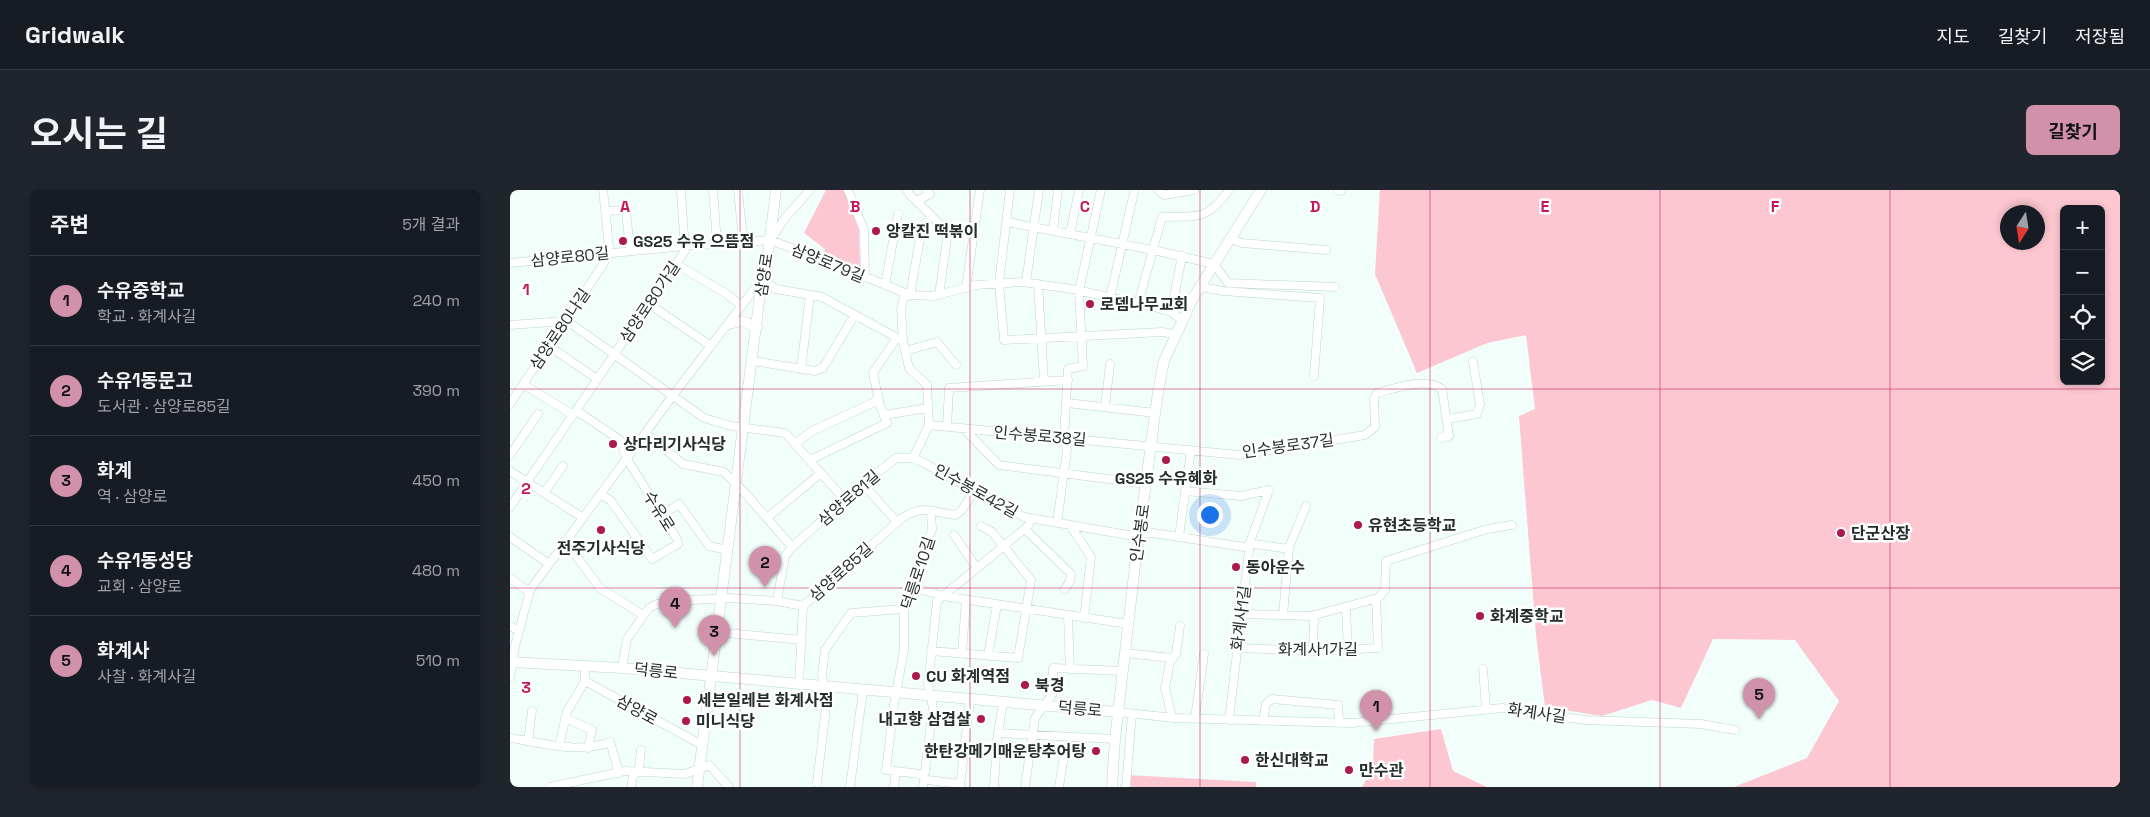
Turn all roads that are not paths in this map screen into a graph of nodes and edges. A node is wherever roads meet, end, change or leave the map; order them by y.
1 (603, 190) edge
2 (681, 190) edge
3 (713, 190) edge
4 (738, 190) edge
5 (776, 190) edge
6 (810, 190) edge
7 (848, 190) edge
8 (907, 190) edge
9 (980, 190) edge
10 (1010, 190) edge
11 (1039, 190) edge
12 (1058, 190) edge
13 (1079, 190) edge
14 (1101, 190) edge
15 (1158, 190) edge
16 (1194, 190) edge
17 (1229, 190) edge
18 (1261, 190) edge
19 (929, 192) edge
20 (1134, 192) dead end
21 (916, 201) junction
22 (605, 211) junction
23 (898, 214) dead end
24 (932, 216) junction
25 (1007, 222) junction
26 (1034, 227) junction
27 (1053, 231) junction
28 (1070, 234) junction
29 (1091, 239) junction
30 (1230, 239) junction
31 (770, 240) junction
32 (743, 241) junction
33 (717, 243) junction
34 (1121, 245) junction
35 (685, 246) junction
36 (1326, 250) dead end
37 (1152, 251) junction
38 (630, 252) junction
39 (607, 254) junction
40 (1182, 256) junction
41 (510, 263) edge
42 (676, 264) junction
43 (1214, 264) junction
44 (865, 277) junction
45 (762, 279) junction
46 (1026, 282) junction
47 (999, 283) junction
48 (1038, 284) junction
49 (885, 285) junction
50 (1202, 287) junction
51 (1335, 287) dead end
52 (966, 288) junction
53 (1079, 291) junction
54 (810, 295) junction
55 (910, 295) junction
56 (939, 295) junction
57 (1110, 298) junction
58 (649, 304) junction
59 (1138, 304) junction
60 (742, 306) junction
61 (1171, 312) junction
62 (854, 316) junction
63 (1182, 320) junction
64 (564, 323) junction
65 (729, 324) junction
66 (510, 326) edge
67 (757, 327) junction
68 (1175, 334) junction
69 (1080, 336) junction
70 (1043, 338) junction
71 (899, 340) junction
72 (549, 346) junction
73 (711, 346) junction
74 (905, 351) junction
75 (614, 354) junction
76 (753, 361) junction
77 (1473, 361) dead end
78 (1110, 364) dead end
79 (956, 365) dead end
80 (801, 369) junction
81 (1314, 376) dead end
82 (597, 379) junction
83 (1068, 380) junction
84 (1044, 381) junction
85 (523, 384) junction
86 (673, 395) junction
87 (879, 400) junction
88 (1067, 403) junction
89 (510, 404) edge
90 (1105, 407) junction
91 (928, 408) junction
92 (574, 413) junction
93 (1155, 413) junction
94 (538, 414) dead end
95 (886, 419) junction
96 (1447, 419) junction
97 (929, 425) junction
98 (744, 427) junction
99 (947, 427) junction
100 (964, 428) junction
101 (645, 433) junction
102 (1064, 438) junction
103 (1441, 438) dead end
104 (795, 444) junction
105 (1152, 446) junction
106 (1191, 450) junction
107 (510, 455) edge
108 (912, 458) junction
109 (627, 459) junction
110 (810, 460) junction
111 (563, 466) dead end
112 (510, 471) edge
113 (821, 473) junction
114 (1064, 474) junction
115 (527, 482) junction
116 (863, 484) junction
117 (1147, 484) junction
118 (737, 486) junction
119 (975, 490) junction
120 (1185, 491) junction
121 (544, 493) junction
122 (601, 494) junction
123 (845, 500) junction
124 (1306, 506) dead end
125 (510, 507) edge
126 (931, 513) dead end
127 (662, 515) junction
128 (582, 518) junction
129 (766, 518) junction
130 (1031, 518) junction
131 (897, 522) junction
132 (1057, 523) junction
133 (1070, 525) junction
134 (1512, 525) dead end
135 (981, 526) dead end
136 (1025, 529) junction
137 (1140, 533) junction
138 (954, 535) dead end
139 (510, 537) edge
140 (1179, 537) junction
141 (565, 541) junction
142 (1250, 546) junction
143 (792, 547) junction
144 (1003, 547) junction
145 (1289, 549) junction
146 (728, 550) junction
147 (549, 564) junction
148 (977, 568) junction
149 (510, 578) edge
150 (912, 587) junction
151 (1065, 590) dead end
152 (529, 592) junction
153 (943, 596) junction
154 (720, 599) junction
155 (1376, 599) junction
156 (966, 600) junction
157 (777, 601) junction
158 (997, 605) junction
159 (803, 606) junction
160 (1346, 607) junction
161 (904, 609) junction
162 (1027, 610) junction
163 (1242, 614) junction
164 (643, 615) junction
165 (1283, 615) junction
166 (1314, 615) junction
167 (1068, 616) junction
168 (1084, 618) junction
169 (1128, 624) junction
170 (510, 626) edge
171 (1180, 626) dead end
172 (519, 631) junction
173 (716, 632) junction
174 (802, 640) junction
175 (1238, 648) junction
176 (1348, 650) junction
177 (931, 651) junction
178 (1313, 651) junction
179 (962, 653) junction
180 (1125, 654) junction
181 (1204, 654) dead end
182 (988, 655) junction
183 (1172, 658) junction
184 (511, 661) edge
185 (585, 666) junction
186 (622, 668) junction
187 (1070, 668) junction
188 (1483, 669) dead end
189 (1123, 672) junction
190 (712, 676) junction
191 (510, 677) edge
192 (585, 681) junction
193 (799, 685) junction
194 (825, 687) junction
195 (863, 690) junction
196 (896, 693) junction
197 (930, 695) junction
198 (970, 699) junction
199 (1003, 702) junction
200 (1042, 706) junction
201 (1486, 708) junction
202 (532, 711) dead end
203 (1118, 712) junction
204 (1132, 714) junction
205 (565, 718) junction
206 (1172, 718) junction
207 (1195, 718) junction
208 (1229, 720) junction
209 (1263, 721) junction
210 (1339, 723) junction
211 (1735, 730) dead end
212 (998, 733) junction
213 (1032, 736) junction
214 (1067, 737) junction
215 (510, 738) edge
216 (1115, 739) junction
217 (528, 741) junction
218 (702, 745) junction
219 (559, 746) junction
220 (588, 748) junction
221 (641, 750) dead end
222 (699, 770) junction
223 (896, 771) junction
224 (619, 772) junction
225 (636, 772) junction
226 (924, 777) junction
227 (817, 783) dead end
228 (960, 786) edge
229 (550, 787) edge
230 (631, 787) edge
231 (697, 787) edge
232 (729, 787) edge
233 (850, 787) edge
234 (894, 787) edge
235 (923, 787) edge
236 (994, 787) edge
237 (1025, 787) edge
238 (1059, 787) edge
239 (1112, 787) edge
240 (1126, 787) edge

1 - 22 street
2 - 35 street, 삼양로80가길
3 - 33 street
4 - 32 street
5 - 31 main road, 삼양로
6 - 31 street
7 - 44 street
8 - 21 street
9 - 52 street
10 - 25 street
11 - 26 street
12 - 27 street
13 - 28 street
14 - 29 street
15 - 16 street
17 - 37 street
18 - 30 main road, 인수봉로
19 - 21 street
20 - 34 street
21 - 24 street
22 - 38 street, 삼양로80길
22 - 39 street
23 - 49 street, 삼양로79길
24 - 55 street
24 - 56 street
25 - 26 street
25 - 47 street
26 - 27 street
26 - 46 street
27 - 28 street
28 - 29 street
29 - 34 street
29 - 53 street
30 - 36 street
30 - 43 main road, 인수봉로
31 - 32 street, 삼양로80길
31 - 44 street, 삼양로79길
31 - 45 main road, 삼양로
32 - 33 street, 삼양로80길
33 - 35 street, 삼양로80길
34 - 37 street
34 - 57 street
35 - 38 street, 삼양로80길
35 - 42 street, 삼양로80가길
37 - 40 street
37 - 59 street
38 - 39 street, 삼양로80길
39 - 41 street, 삼양로80길
39 - 64 street, 삼양로80나길
40 - 43 street
40 - 61 street
42 - 58 street, 삼양로80가길
42 - 60 street
43 - 50 main road, 인수봉로
43 - 51 street
44 - 49 street, 삼양로79길
45 - 54 street
45 - 60 street
45 - 67 main road, 삼양로
46 - 47 street, 삼양로79길
46 - 48 street, 삼양로79길
47 - 52 street, 삼양로79길
47 - 70 street
48 - 53 street, 삼양로79길
48 - 70 street
49 - 55 street, 삼양로79길
50 - 63 main road, 인수봉로
50 - 81 street
52 - 56 street, 삼양로79길
53 - 57 street, 삼양로79길
53 - 69 street
54 - 62 street
54 - 80 street
55 - 56 street, 삼양로79길
55 - 71 street
57 - 59 street, 삼양로79길
58 - 73 street
58 - 75 street, 삼양로80가길
59 - 61 street, 삼양로79길
60 - 65 street
61 - 63 street
62 - 71 street
62 - 80 street
63 - 68 main road, 인수봉로
64 - 66 street
64 - 72 street, 삼양로80나길
64 - 75 street
65 - 67 main road
65 - 73 street
67 - 76 main road, 삼양로
68 - 69 street
68 - 93 main road, 인수봉로
69 - 70 street
69 - 83 street
70 - 84 street
71 - 74 street
71 - 87 street
72 - 82 street
72 - 85 street, 삼양로80나길
73 - 86 street
74 - 79 street
74 - 91 street
75 - 82 street, 삼양로80가길
75 - 86 street
76 - 80 street
76 - 98 main road, 삼양로
77 - 96 street
78 - 90 street
82 - 92 street, 삼양로80가길
83 - 84 street
83 - 88 street
84 - 99 street
85 - 89 street, 삼양로80나길
85 - 92 street
86 - 98 street
86 - 101 street
87 - 95 street
87 - 104 street
88 - 90 street
88 - 102 street
90 - 93 street
91 - 95 street
91 - 97 street
92 - 109 street, 수유로
92 - 115 street, 삼양로80가길
93 - 105 main road, 인수봉로
94 - 107 street
95 - 110 street
96 - 103 street
96 - 106 street, 인수봉로37길
97 - 99 street, 인수봉로38길
97 - 108 street
98 - 104 street
98 - 118 main road, 삼양로
99 - 100 street, 인수봉로38길
100 - 102 street, 인수봉로38길
100 - 114 street
101 - 109 street
101 - 118 street
102 - 105 street, 인수봉로38길
102 - 114 street
104 - 110 street
105 - 106 street, 인수봉로37길
105 - 117 main road, 인수봉로
106 - 120 street
108 - 116 street, 삼양로81길
108 - 119 street, 인수봉로42길
109 - 122 street
109 - 127 street, 수유로
110 - 113 street
111 - 121 street
112 - 115 street
113 - 123 street
113 - 129 street
114 - 117 street
114 - 132 street
115 - 121 street
115 - 125 street, 삼양로80가길
116 - 123 street, 삼양로81길
116 - 131 street
117 - 137 main road, 인수봉로
118 - 129 street
118 - 146 main road, 삼양로
119 - 130 street, 인수봉로42길
119 - 131 street, 삼양로85길
120 - 140 street
120 - 142 street, 화계사1길
121 - 128 street
122 - 127 street, 수유로
122 - 128 street
123 - 143 street, 삼양로81길
124 - 145 street
126 - 150 street, 덕릉로10길
127 - 146 street
128 - 141 street
129 - 143 street
130 - 132 street, 인수봉로42길
130 - 136 street
131 - 159 street, 삼양로85길
132 - 133 street, 인수봉로42길
133 - 137 street, 인수봉로42길
133 - 168 street
134 - 155 street
135 - 144 street
136 - 144 street
136 - 151 street
137 - 140 street, 인수봉로42길
137 - 169 main road, 인수봉로
138 - 148 street
139 - 147 street
140 - 142 street, 인수봉로42길
141 - 147 street
141 - 164 street
142 - 145 street, 인수봉로42길
142 - 163 street, 화계사1길
143 - 157 street, 삼양로81길
144 - 148 street
144 - 162 street
145 - 165 street
146 - 154 main road, 삼양로
147 - 152 street
148 - 153 street
149 - 152 street
150 - 153 street
150 - 161 street, 덕릉로10길
152 - 172 street
153 - 156 street
153 - 177 street
154 - 157 street, 삼양로85길
154 - 164 street, 삼양로
154 - 173 main road, 삼양로
155 - 160 street
155 - 176 street, 화계사1가길
156 - 158 street
156 - 179 street
157 - 159 street, 삼양로85길
158 - 162 street
158 - 182 street
159 - 174 street
160 - 166 street
160 - 176 street
161 - 194 street
161 - 196 street, 덕릉로10길
162 - 167 street
162 - 182 street
163 - 165 street
163 - 175 street, 화계사1길
164 - 186 street, 삼양로
165 - 166 street
166 - 178 street
167 - 168 street
167 - 187 street
168 - 169 street
169 - 180 main road, 인수봉로
170 - 172 street
171 - 183 street
172 - 184 street
173 - 174 street
173 - 190 main road, 삼양로
174 - 193 street
175 - 178 street, 화계사1가길
175 - 208 street, 화계사1길
176 - 178 street, 화계사1가길
177 - 179 street
177 - 197 street
179 - 182 street
180 - 183 street
180 - 189 main road, 인수봉로
181 - 207 street
183 - 206 street
184 - 185 main road, 덕릉로
184 - 191 street
185 - 186 main road, 덕릉로
185 - 192 street
186 - 190 main road, 덕릉로
187 - 189 street
187 - 200 street, 덕릉로
188 - 201 street
189 - 203 main road, 인수봉로
190 - 193 main road, 덕릉로
190 - 218 main road, 삼양로
192 - 205 street
192 - 218 street, 삼양로
193 - 194 main road, 덕릉로
194 - 195 main road, 덕릉로
194 - 227 street
195 - 196 main road, 덕릉로
195 - 233 street
196 - 197 main road, 덕릉로
196 - 223 street, 덕릉로10길
197 - 198 main road, 덕릉로
197 - 226 street
198 - 199 main road, 덕릉로
198 - 228 street
199 - 200 main road, 덕릉로
199 - 212 street
200 - 203 main road, 덕릉로
200 - 213 street, 덕릉로
201 - 210 street, 화계사길
201 - 211 street, 화계사길
202 - 217 street
203 - 204 street, 화계사길
203 - 216 main road, 인수봉로
204 - 206 street, 화계사길
204 - 240 street
205 - 219 street
205 - 220 street
206 - 207 street, 화계사길
207 - 208 street, 화계사길
208 - 209 street, 화계사길
209 - 210 street, 화계사길
209 - 210 street
212 - 213 street
212 - 236 street
213 - 214 street
213 - 237 street, 덕릉로
214 - 216 street
214 - 238 street
215 - 217 street
216 - 239 main road, 인수봉로
217 - 219 street
218 - 222 main road, 삼양로
219 - 220 street
220 - 224 street
221 - 225 street
222 - 225 street
222 - 231 main road, 삼양로
222 - 232 street
223 - 226 street
223 - 234 street
224 - 225 street
224 - 229 street
225 - 230 street
226 - 228 street
226 - 235 street

